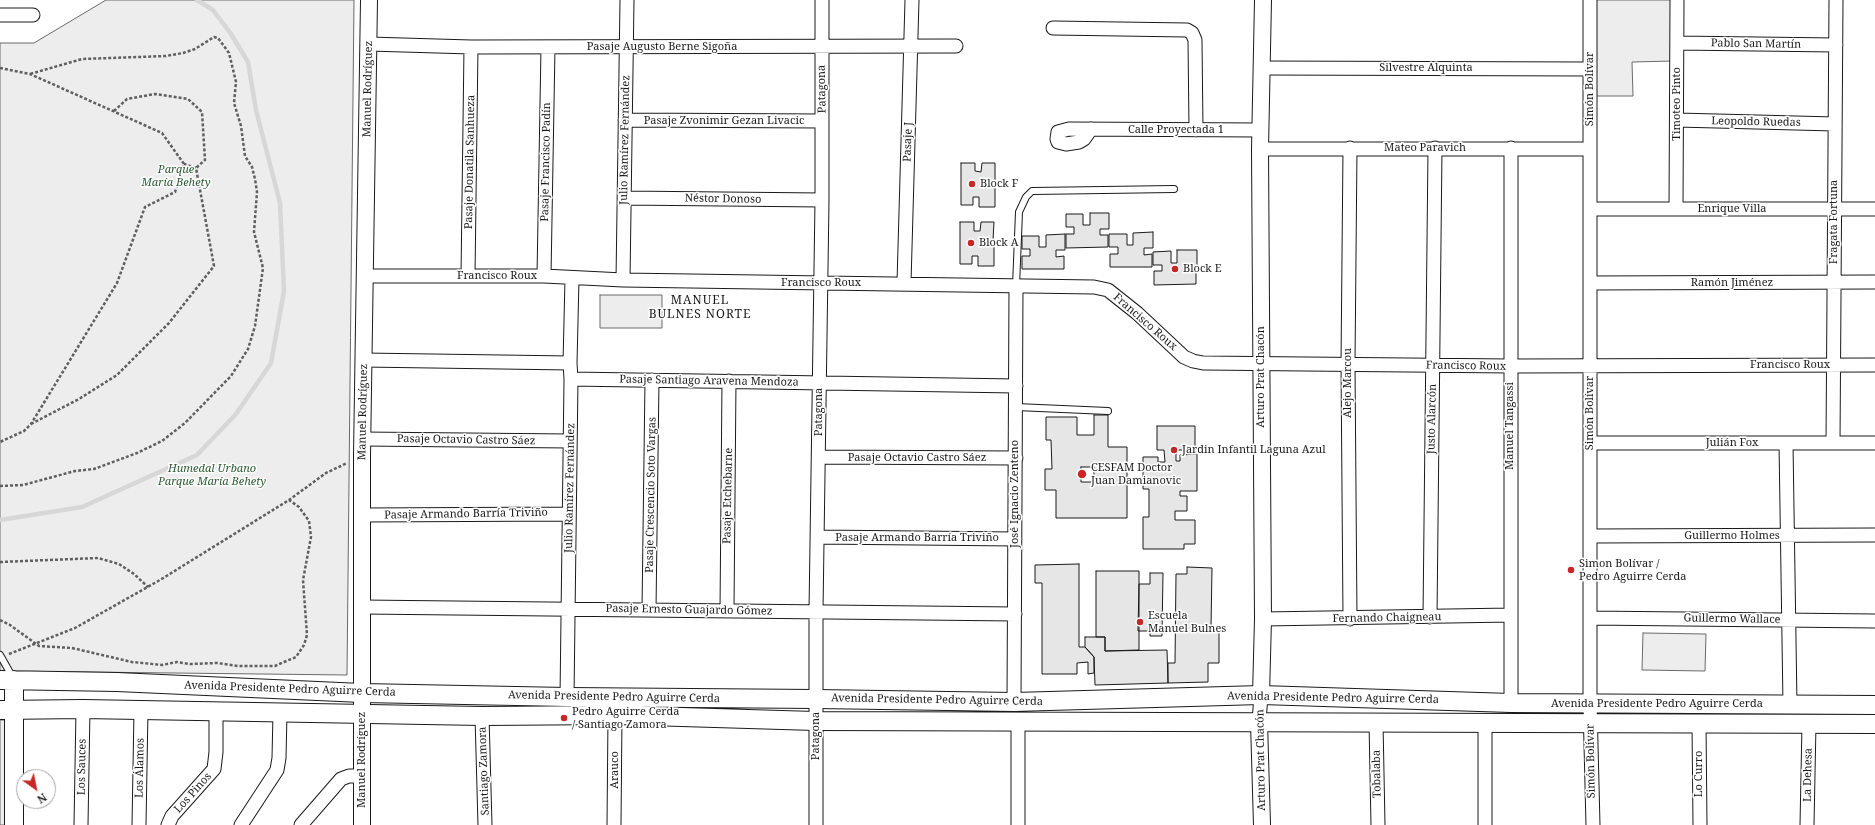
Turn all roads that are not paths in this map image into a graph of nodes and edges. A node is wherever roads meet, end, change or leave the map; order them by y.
1 (369, 0) edge
2 (627, 0) edge
3 (822, 0) edge
4 (912, 0) edge
5 (1263, 0) edge
6 (1590, 0) edge
7 (1677, 0) edge
8 (1836, 0) edge
9 (0, 15) edge
10 (33, 15) dead end
11 (1053, 28) dead end
12 (1677, 43) junction
13 (368, 44) junction
14 (1836, 45) junction
15 (956, 46) dead end
16 (471, 47) junction
17 (548, 47) junction
18 (821, 47) junction
19 (911, 47) junction
20 (627, 48) junction
21 (1262, 68) junction
22 (1590, 69) junction
23 (626, 120) junction
24 (1677, 120) junction
25 (822, 121) junction
26 (1835, 124) junction
27 (1091, 129) dead end
28 (1196, 130) junction
29 (1260, 130) junction
30 (1350, 148) junction
31 (1435, 148) junction
32 (1511, 148) junction
33 (1260, 149) junction
34 (1590, 149) junction
35 (1174, 189) dead end
36 (624, 198) junction
37 (822, 200) junction
38 (1590, 209) junction
39 (1676, 209) junction
40 (1835, 209) junction
41 (1875, 209) edge
42 (364, 276) junction
43 (468, 276) junction
44 (544, 276) junction
45 (572, 278) junction
46 (623, 280) junction
47 (1834, 282) junction
48 (1875, 282) edge
49 (820, 283) junction
50 (904, 283) junction
51 (1590, 283) junction
52 (1016, 286) junction
53 (363, 360) junction
54 (570, 363) junction
55 (1261, 364) junction
56 (1348, 364) junction
57 (1432, 365) junction
58 (1590, 365) junction
59 (1833, 365) junction
60 (1875, 365) edge
61 (1510, 366) junction
62 (571, 379) junction
63 (652, 380) junction
64 (729, 381) junction
65 (819, 383) junction
66 (1016, 386) junction
67 (1016, 407) junction
68 (1108, 412) dead end
69 (362, 439) junction
70 (570, 441) junction
71 (1590, 443) junction
72 (1833, 443) junction
73 (1875, 443) edge
74 (1786, 444) junction
75 (819, 457) junction
76 (1016, 458) junction
77 (569, 514) junction
78 (363, 515) junction
79 (1875, 535) edge
80 (1590, 536) junction
81 (1787, 536) junction
82 (818, 537) junction
83 (1015, 539) junction
84 (362, 607) junction
85 (568, 609) junction
86 (649, 610) junction
87 (726, 610) junction
88 (816, 611) junction
89 (1015, 614) junction
90 (1511, 615) junction
91 (1430, 617) junction
92 (1590, 618) junction
93 (1263, 619) junction
94 (1350, 619) junction
95 (1788, 620) junction
96 (1875, 620) edge
97 (1, 656) edge
98 (7, 680) edge
99 (362, 693) junction
100 (1261, 695) junction
101 (567, 697) junction
102 (816, 699) junction
103 (1014, 702) junction
104 (1511, 703) junction
105 (1590, 704) junction
106 (1790, 705) junction
107 (1875, 705) edge
108 (83, 709) junction
109 (7, 710) edge
110 (141, 710) junction
111 (216, 711) junction
112 (280, 713) junction
113 (361, 714) junction
114 (615, 715) junction
115 (482, 716) junction
116 (815, 720) junction
117 (1018, 722) junction
118 (1259, 722) junction
119 (1376, 722) junction
120 (1485, 722) junction
121 (1590, 723) junction
122 (1699, 723) junction
123 (1810, 724) junction
124 (1875, 724) edge
125 (361, 776) junction
126 (14, 825) edge
127 (81, 825) edge
128 (139, 825) edge
129 (168, 825) edge
130 (241, 825) edge
131 (302, 825) edge
132 (362, 825) edge
133 (485, 825) edge
134 (614, 825) edge
135 (816, 825) edge
136 (1018, 825) edge
137 (1262, 825) edge
138 (1378, 825) edge
139 (1485, 825) edge
140 (1593, 825) edge
141 (1700, 825) edge
142 (1807, 825) edge

1 - 13 street, Manuel Rodríguez
2 - 20 street, Julio Ramírez Fernández
3 - 18 street, Patagona
4 - 19 street, Pasaje J
5 - 21 street, Arturo Prat Chacón
6 - 22 street, Simón Bolívar
7 - 12 street, Timoteo Pinto
8 - 14 street, Fragata Fortuna
9 - 10 street
11 - 28 street
12 - 14 street, Pablo San Martín
12 - 24 street, Timoteo Pinto
13 - 16 street, Pasaje Augusto Berne Sigoña
13 - 42 street, Manuel Rodríguez
14 - 26 street, Fragata Fortuna
15 - 19 street, Pasaje Augusto Berne Sigoña
16 - 17 street, Pasaje Augusto Berne Sigoña
16 - 43 street, Pasaje Donatila Sanhueza
17 - 20 street, Pasaje Augusto Berne Sigoña
17 - 44 street, Pasaje Francisco Padín
18 - 19 street, Pasaje Augusto Berne Sigoña
18 - 20 street, Pasaje Augusto Berne Sigoña
18 - 25 street, Patagona
19 - 50 street, Pasaje J
20 - 23 street, Julio Ramírez Fernández
21 - 22 street, Silvestre Alquinta
21 - 29 street, Arturo Prat Chacón
22 - 34 street, Simón Bolívar
23 - 25 street, Pasaje Zvonimir Gezan Livacic
23 - 36 street, Julio Ramírez Fernández
24 - 26 street, Leopoldo Ruedas
24 - 39 street, Timoteo Pinto
25 - 37 street, Patagona
26 - 40 street, Fragata Fortuna
27 - 28 street, Calle Proyectada 1
28 - 29 street, Calle Proyectada 1
29 - 33 street, Arturo Prat Chacón
30 - 31 street, Mateo Paravich
30 - 33 street, Mateo Paravich
30 - 56 street, Alejo Marcou
31 - 32 street, Mateo Paravich
31 - 57 street, Justo Alarcón
32 - 34 street, Mateo Paravich
32 - 61 street, Manuel Tangassi
33 - 55 street, Arturo Prat Chacón
34 - 38 street, Simón Bolívar
35 - 52 lane
36 - 37 street, Néstor Donoso
36 - 46 street, Julio Ramírez Fernández
37 - 49 street, Patagona
38 - 39 street, Enrique Villa
38 - 51 street, Simón Bolívar
39 - 40 street, Enrique Villa
40 - 41 street, Enrique Villa
40 - 47 street, Fragata Fortuna
42 - 43 street, Francisco Roux
42 - 53 street, Manuel Rodríguez
43 - 44 street, Francisco Roux
44 - 45 street, Francisco Roux
45 - 46 street, Francisco Roux
45 - 54 street, Julio Ramírez Fernández
46 - 49 street, Francisco Roux
47 - 48 street, Ramón Jiménez
47 - 51 street, Ramón Jiménez
47 - 59 street, Fragata Fortuna
49 - 50 street, Francisco Roux
49 - 65 street, Patagona
50 - 52 street, Francisco Roux
51 - 58 street, Simón Bolívar
52 - 55 street, Francisco Roux
52 - 66 street, José Ignacio Zenteno
53 - 54 street
53 - 69 street, Manuel Rodríguez
54 - 62 street, Julio Ramírez Fernández
55 - 56 street, Francisco Roux
55 - 93 street, Arturo Prat Chacón
56 - 57 street, Francisco Roux
56 - 94 street, Alejo Marcou
57 - 61 street, Francisco Roux
57 - 91 street, Justo Alarcón
58 - 59 street, Francisco Roux
58 - 61 street, Francisco Roux
58 - 71 street, Simón Bolívar
59 - 60 street, Francisco Roux
59 - 72 street, Fragata Fortuna
61 - 90 street, Manuel Tangassi
62 - 63 street, Pasaje Santiago Aravena Mendoza
62 - 70 street, Julio Ramírez Fernández
63 - 64 street, Pasaje Santiago Aravena Mendoza
63 - 86 street, Pasaje Crescencio Soto Vargas
64 - 65 street, Pasaje Santiago Aravena Mendoza
64 - 87 street, Pasaje Etchebarne
65 - 66 street, Pasaje Santiago Aravena Mendoza
65 - 75 street, Patagona
66 - 67 street, José Ignacio Zenteno
67 - 68 lane
67 - 76 street, José Ignacio Zenteno
69 - 70 street, Pasaje Octavio Castro Sáez
69 - 78 street, Manuel Rodríguez
70 - 77 street, Julio Ramírez Fernández
71 - 74 street, Julián Fox
71 - 80 street, Simón Bolívar
72 - 73 street, Julián Fox
72 - 74 street, Julián Fox
74 - 81 street
75 - 76 street, Pasaje Octavio Castro Sáez
75 - 82 street, Patagona
76 - 83 street, José Ignacio Zenteno
77 - 78 street, Pasaje Armando Barría Triviño
77 - 85 street, Julio Ramírez Fernández
78 - 84 street, Manuel Rodríguez
79 - 81 street, Guillermo Holmes
80 - 81 street, Guillermo Holmes
80 - 92 street, Simón Bolívar
81 - 95 street
82 - 83 street, Pasaje Armando Barría Triviño
82 - 88 street, Patagona
83 - 89 street, José Ignacio Zenteno
84 - 85 street, Pasaje Ernesto Guajardo Gómez
84 - 99 street, Manuel Rodríguez
85 - 86 street, Pasaje Ernesto Guajardo Gómez
85 - 101 street, Julio Ramírez Fernández
86 - 87 street, Pasaje Ernesto Guajardo Gómez
87 - 88 street, Pasaje Ernesto Guajardo Gómez
88 - 89 street, Pasaje Ernesto Guajardo Gómez
88 - 102 street, Patagona
89 - 103 street, José Ignacio Zenteno
90 - 91 street, Fernando Chaigneau
90 - 104 street, Manuel Tangassi
91 - 94 street, Fernando Chaigneau
92 - 95 street, Guillermo Wallace
92 - 105 street, Simón Bolívar
93 - 94 street, Fernando Chaigneau
93 - 100 street, Arturo Prat Chacón
95 - 96 street, Guillermo Wallace
95 - 106 street
97 - 98 lane
98 - 99 main road, Avenida Presidente Pedro Aguirre Cerda
98 - 109 main road
99 - 101 main road, Avenida Presidente Pedro Aguirre Cerda
99 - 113 street, Manuel Rodríguez
100 - 103 main road, Avenida Presidente Pedro Aguirre Cerda
100 - 104 main road, Avenida Presidente Pedro Aguirre Cerda
100 - 118 street, Arturo Prat Chacón
101 - 102 main road, Avenida Presidente Pedro Aguirre Cerda
102 - 103 main road, Avenida Presidente Pedro Aguirre Cerda
102 - 116 street, Patagona
103 - 117 main road
104 - 105 main road, Avenida Presidente Pedro Aguirre Cerda
105 - 106 main road, Avenida Presidente Pedro Aguirre Cerda
105 - 121 street, Simón Bolívar
106 - 107 main road, Avenida Presidente Pedro Aguirre Cerda
108 - 109 main road, Avenida Presidente Pedro Aguirre Cerda
108 - 110 main road, Avenida Presidente Pedro Aguirre Cerda
108 - 127 street, Los Sauces
109 - 126 main road
110 - 111 main road, Avenida Presidente Pedro Aguirre Cerda
110 - 128 street, Los Álamos
111 - 112 main road, Avenida Presidente Pedro Aguirre Cerda
111 - 129 street, Los Pinos
112 - 113 main road, Avenida Presidente Pedro Aguirre Cerda
112 - 130 street
113 - 115 main road, Avenida Presidente Pedro Aguirre Cerda
113 - 125 street, Manuel Rodríguez
114 - 115 main road, Avenida Presidente Pedro Aguirre Cerda
114 - 116 main road, Avenida Presidente Pedro Aguirre Cerda
114 - 134 street, Arauco
115 - 133 street, Santiago Zamora
116 - 117 main road, Avenida Presidente Pedro Aguirre Cerda
116 - 135 street, Patagona
117 - 118 main road, Avenida Presidente Pedro Aguirre Cerda
117 - 136 street
118 - 119 main road, Avenida Presidente Pedro Aguirre Cerda
118 - 137 street, Arturo Prat Chacón
119 - 120 main road, Avenida Presidente Pedro Aguirre Cerda
119 - 138 street, Tobalaba
120 - 121 main road, Avenida Presidente Pedro Aguirre Cerda
120 - 139 street
121 - 122 main road, Avenida Presidente Pedro Aguirre Cerda
121 - 140 street, Simón Bolívar
122 - 123 main road, Avenida Presidente Pedro Aguirre Cerda
122 - 141 street, Lo Curro
123 - 124 main road, Avenida Presidente Pedro Aguirre Cerda
123 - 142 street, La Dehesa
125 - 131 street
125 - 132 street, Manuel Rodríguez

